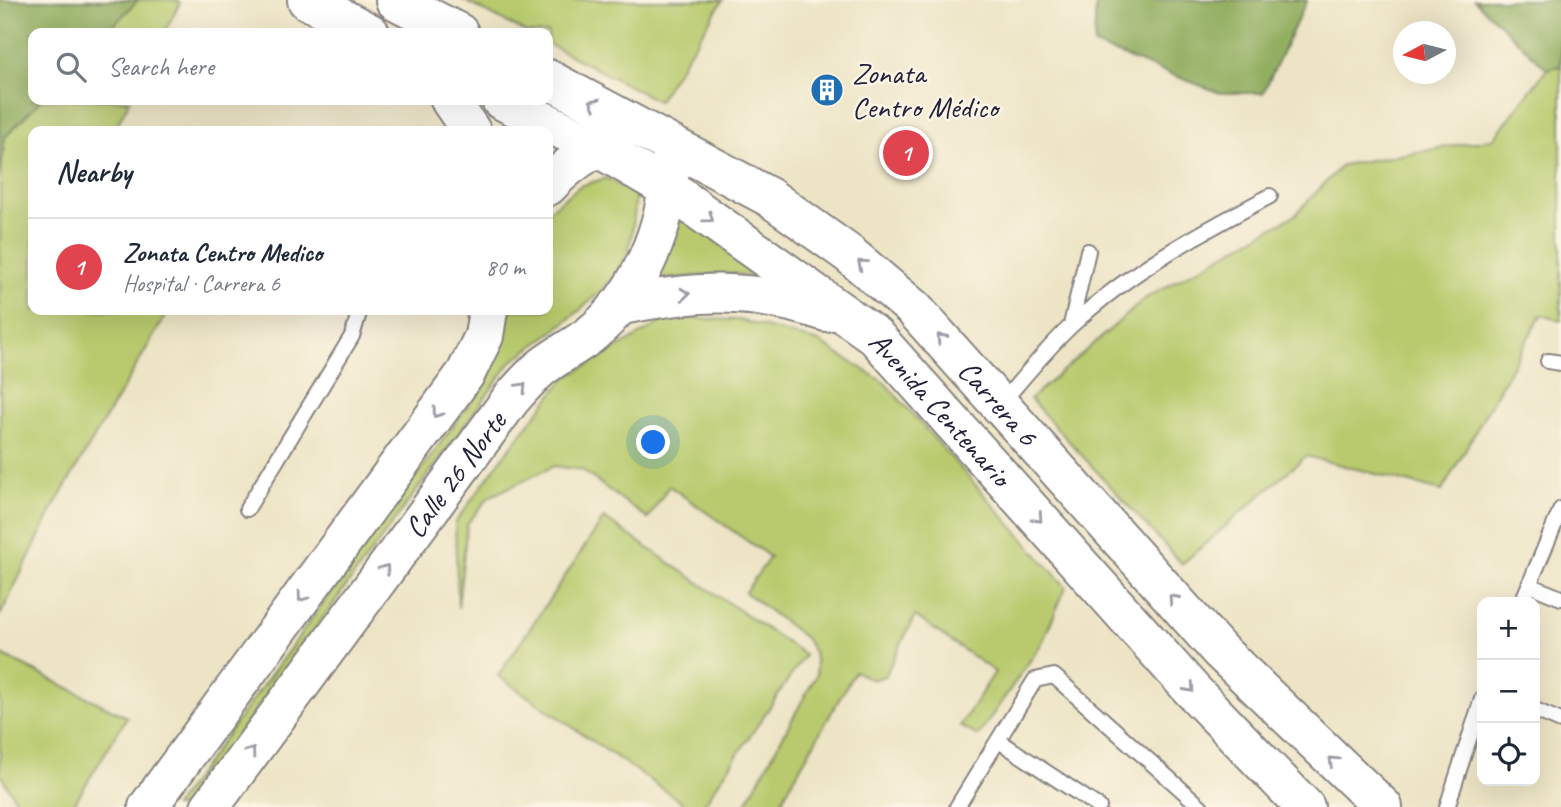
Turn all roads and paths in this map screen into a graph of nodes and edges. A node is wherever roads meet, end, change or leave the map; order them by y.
1 (307, 0) edge
2 (395, 0) edge
3 (360, 28) edge
4 (449, 28) edge
5 (553, 82) edge
6 (511, 105) edge
7 (656, 135) junction
8 (597, 147) junction
9 (553, 181) edge
10 (669, 189) junction
11 (1270, 196) dead end
12 (1088, 251) dead end
13 (618, 306) junction
14 (358, 315) edge
15 (487, 315) edge
16 (1071, 325) junction
17 (875, 336) junction
18 (1000, 405) junction
19 (247, 509) dead end
20 (1561, 509) edge
21 (1529, 585) junction
22 (1524, 597) edge
23 (1561, 598) edge
24 (1540, 712) edge
25 (1477, 714) edge
26 (1561, 721) edge
27 (999, 741) junction
28 (1197, 806) edge
29 (148, 807) edge
30 (210, 807) edge
31 (957, 807) edge
32 (1099, 807) edge
33 (1305, 807) edge
34 (1383, 807) edge
35 (1447, 807) edge

1 - 3 main road
2 - 4 main road
7 -> 5 main road, Carrera 6
6 - 8 main road, Avenida Centenario
7 - 8 main road
7 - 10 main road, Calle 26 Norte
18 -> 7 main road, Carrera 6
8 - 9 main road
8 - 10 main road, Avenida Centenario
10 - 13 main road, Calle 26 Norte
10 -> 17 main road, Avenida Centenario
11 - 16 lane
12 - 16 lane
13 -> 17 main road
30 -> 13 main road, Calle 26 Norte
14 - 19 lane
15 -> 29 main road, Calle 26 Norte
16 - 18 lane
17 -> 33 main road, Avenida Centenario
34 -> 18 main road, Carrera 6
20 - 21 lane
21 - 22 lane
21 - 23 lane
24 - 26 lane
25 - 35 lane
27 - 28 lane
27 - 31 lane
27 - 32 lane

